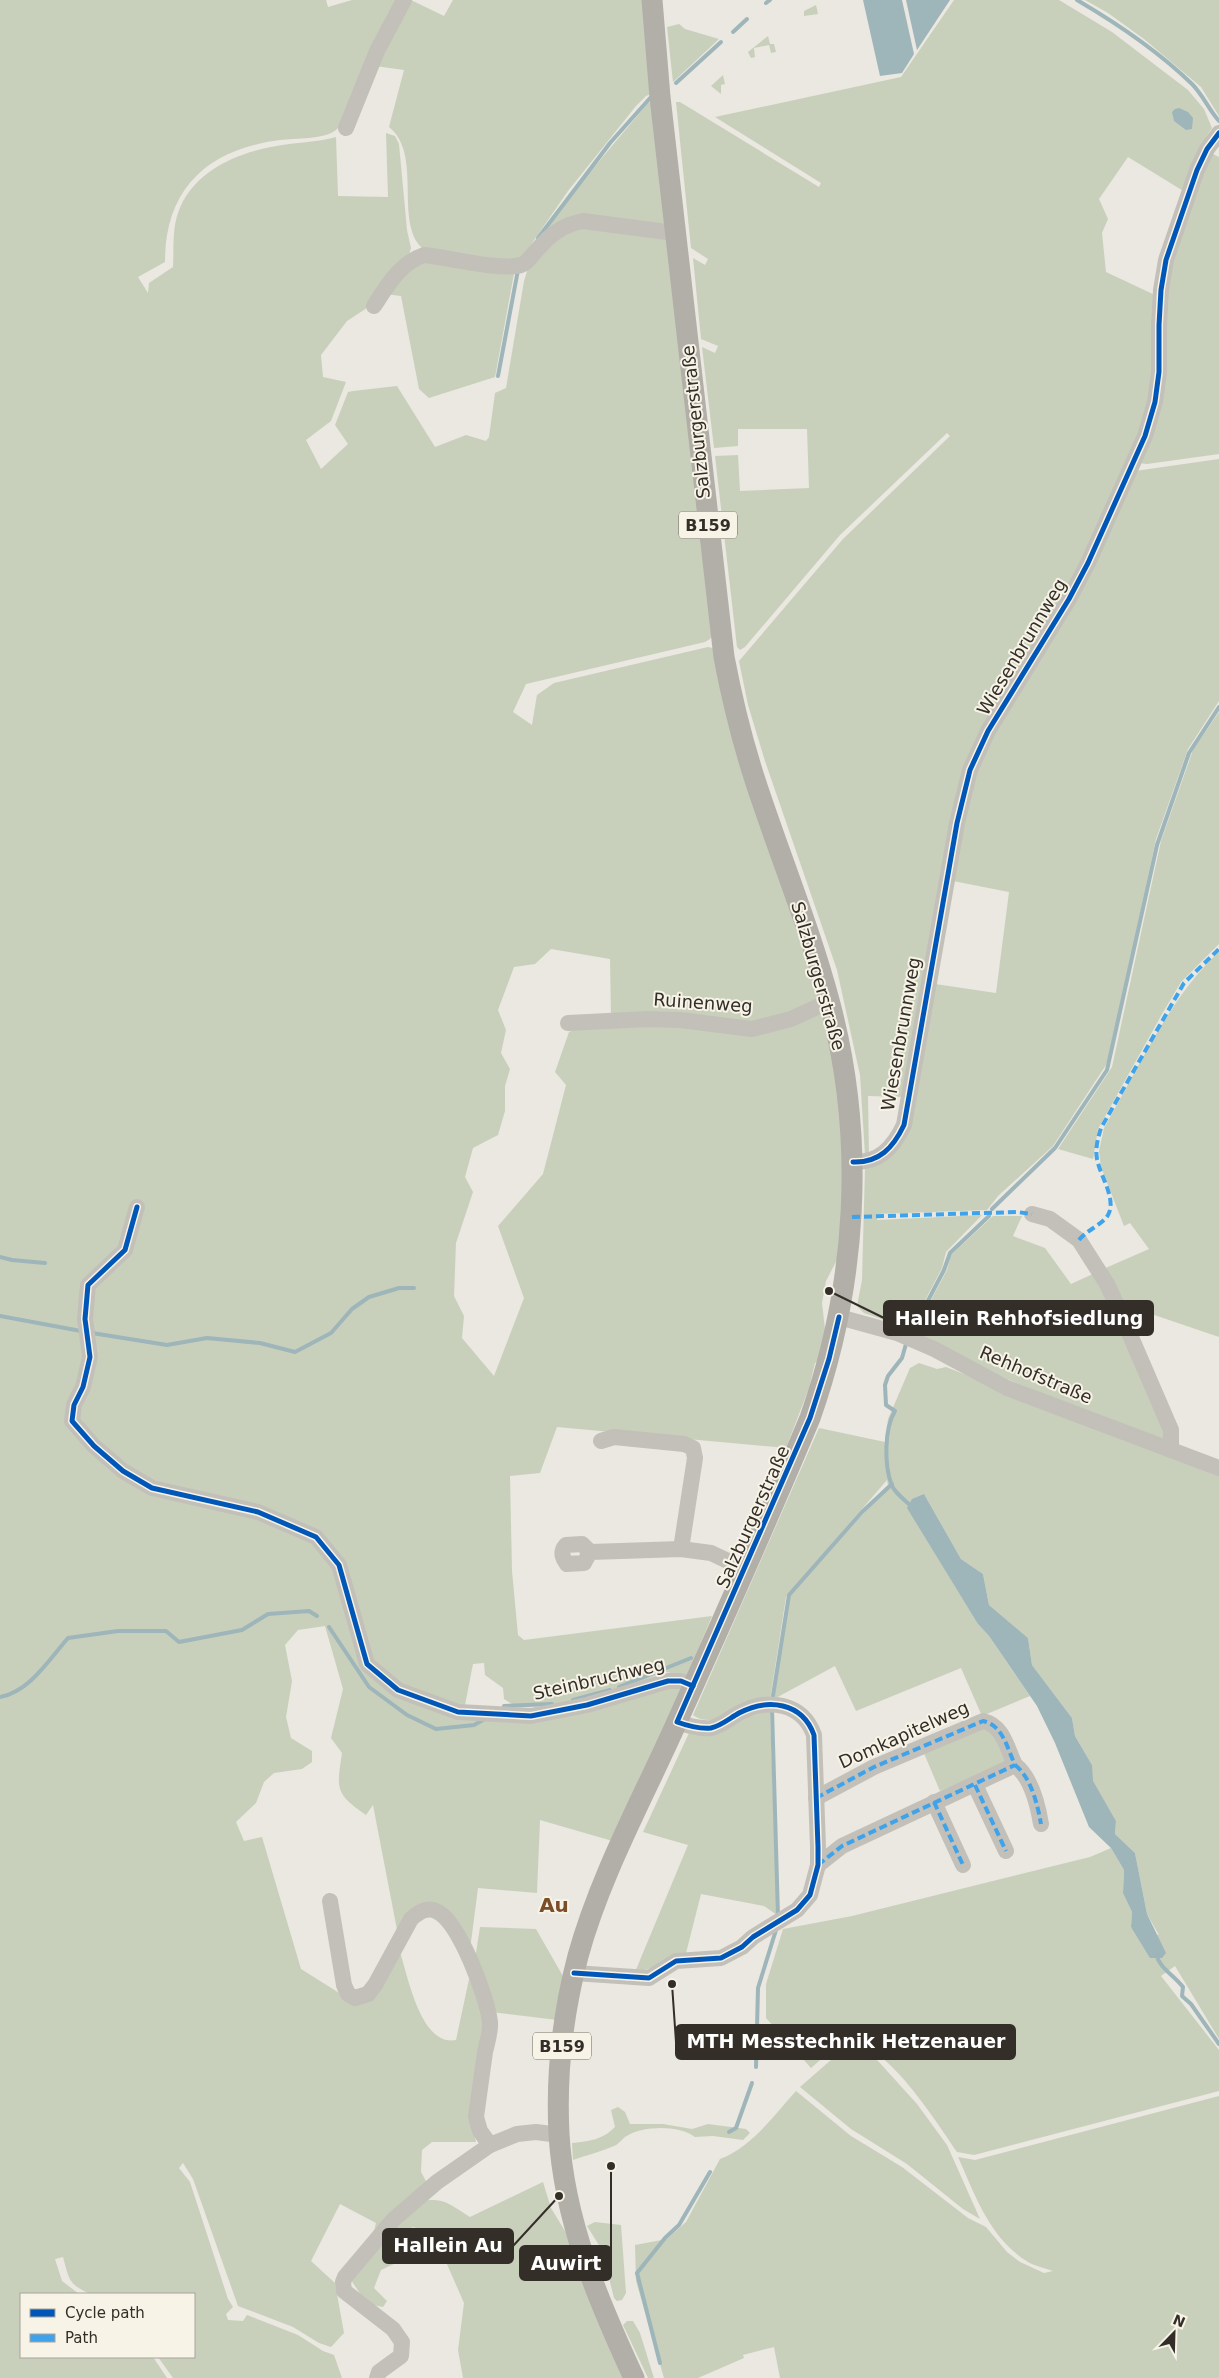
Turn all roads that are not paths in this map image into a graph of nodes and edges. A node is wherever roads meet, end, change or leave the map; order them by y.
1 (404, 0) edge
2 (652, 0) edge
3 (346, 128) dead end
4 (1219, 133) edge
5 (676, 233) junction
6 (374, 306) dead end
7 (830, 1001) junction
8 (568, 1022) dead end
9 (853, 1162) junction
10 (137, 1207) dead end
11 (1032, 1214) dead end
12 (838, 1317) junction
13 (601, 1441) dead end
14 (1171, 1450) junction
15 (1219, 1468) edge
16 (681, 1549) junction
17 (590, 1552) dead end
18 (738, 1566) junction
19 (688, 1684) junction
20 (677, 1722) junction
21 (1015, 1765) junction
22 (975, 1785) junction
23 (816, 1798) junction
24 (934, 1802) junction
25 (1041, 1824) dead end
26 (1006, 1851) dead end
27 (818, 1865) junction
28 (963, 1865) dead end
29 (330, 1901) dead end
30 (574, 1973) junction
31 (559, 2135) junction
32 (490, 2145) junction
33 (377, 2378) edge
34 (634, 2378) edge

1 - 3 street
2 - 5 main road, Salzburgerstraße / B159
4 - 9 street, Wiesenbrunnweg
5 - 6 street
5 - 7 main road, Salzburgerstraße / B159
7 - 8 street, Ruinenweg
7 - 9 main road, Salzburgerstraße / B159
9 - 12 main road, Salzburgerstraße / B159
10 - 19 street, Steinbruchweg
11 - 14 street
12 - 14 street, Rehhofstraße
12 - 18 main road, Salzburgerstraße / B159
13 - 16 street
14 - 15 street, Rehhofstraße
16 - 17 street
16 - 18 street
18 - 19 main road, Salzburgerstraße / B159
19 - 20 main road, Salzburgerstraße / B159
20 - 23 street, Domkapitelweg
20 - 30 main road, Salzburgerstraße / B159
21 - 22 street
21 - 23 street, Domkapitelweg
21 - 25 street, Domkapitelweg
22 - 24 street
22 - 26 street
23 - 27 street, Domkapitelweg
24 - 27 street
24 - 28 street
27 - 30 street, Domkapitelweg
29 - 32 street
30 - 31 main road, Salzburgerstraße / B159
31 - 32 street
31 - 34 main road, Salzburgerstraße / B159
32 - 33 street

